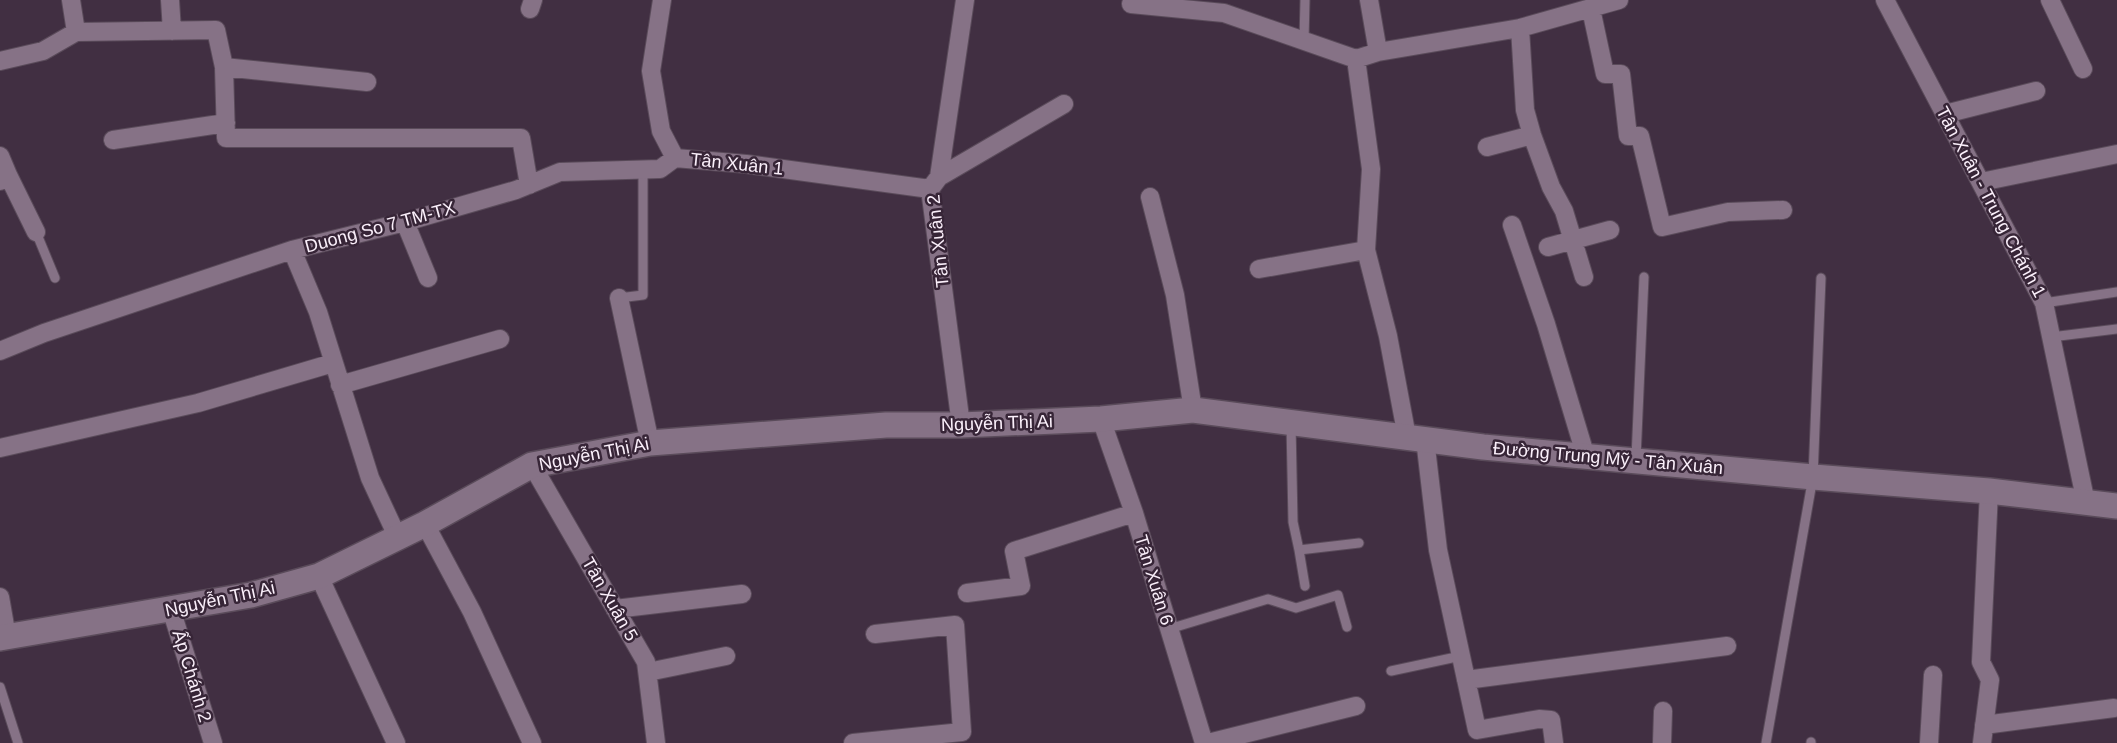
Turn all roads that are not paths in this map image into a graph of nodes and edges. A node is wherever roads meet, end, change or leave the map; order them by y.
1 (71, 0) edge
2 (170, 0) edge
3 (662, 0) edge
4 (965, 0) edge
5 (1305, 0) edge
6 (1369, 0) edge
7 (1619, 0) edge
8 (1885, 0) edge
9 (2050, 0) edge
10 (1131, 4) dead end
11 (1590, 9) junction
12 (1520, 28) junction
13 (172, 31) junction
14 (76, 32) junction
15 (1304, 40) junction
16 (1378, 52) junction
17 (1356, 59) junction
18 (0, 61) edge
19 (224, 67) junction
20 (2083, 69) dead end
21 (367, 82) dead end
22 (2036, 91) dead end
23 (1064, 104) dead end
24 (1945, 114) junction
25 (226, 123) junction
26 (1532, 135) junction
27 (113, 140) dead end
28 (1487, 147) dead end
29 (2117, 154) edge
30 (0, 156) edge
31 (675, 158) junction
32 (644, 170) junction
33 (4, 178) edge
34 (1981, 182) junction
35 (934, 183) junction
36 (529, 185) junction
37 (1150, 197) dead end
38 (1783, 210) dead end
39 (405, 222) junction
40 (1512, 225) dead end
41 (1610, 230) dead end
42 (36, 232) joint
43 (1573, 239) junction
44 (1548, 247) dead end
45 (292, 250) junction
46 (1366, 250) junction
47 (1259, 269) dead end
48 (1584, 277) dead end
49 (1644, 277) dead end
50 (55, 278) dead end
51 (428, 278) dead end
52 (1821, 278) dead end
53 (2117, 292) edge
54 (619, 298) joint
55 (2044, 302) junction
56 (2117, 329) edge
57 (2051, 337) junction
58 (500, 339) dead end
59 (0, 351) edge
60 (333, 363) junction
61 (340, 385) junction
62 (1193, 410) junction
63 (1101, 419) junction
64 (1291, 422) junction
65 (961, 425) junction
66 (1416, 438) junction
67 (650, 443) junction
68 (0, 448) edge
69 (1586, 457) junction
70 (1636, 461) junction
71 (532, 465) junction
72 (1813, 477) junction
73 (1989, 491) junction
74 (2086, 503) junction
75 (2117, 506) edge
76 (1134, 513) junction
77 (425, 524) junction
78 (397, 536) junction
79 (1359, 543) dead end
80 (1299, 550) junction
81 (319, 576) junction
82 (1305, 586) dead end
83 (967, 593) dead end
84 (742, 594) dead end
85 (0, 597) edge
86 (616, 609) junction
87 (171, 610) junction
88 (1347, 627) dead end
89 (1169, 629) junction
90 (875, 634) dead end
91 (3, 637) edge
92 (1727, 646) dead end
93 (726, 656) dead end
94 (1461, 656) junction
95 (1391, 671) dead end
96 (648, 672) junction
97 (1933, 675) dead end
98 (1466, 680) junction
99 (0, 687) edge
100 (1356, 706) dead end
101 (2114, 708) dead end
102 (1663, 711) dead end
103 (1984, 724) junction
104 (18, 743) edge
105 (213, 743) edge
106 (396, 743) edge
107 (532, 743) edge
108 (656, 743) edge
109 (853, 743) edge
110 (1204, 743) edge
111 (1208, 743) edge
112 (1554, 743) edge
113 (1662, 743) edge
114 (1766, 743) edge
115 (1929, 743) edge
116 (1982, 743) edge

1 - 14 street
2 - 13 street
3 - 31 street, Tân Xuân 1
4 - 35 street, Tân Xuân 2
5 - 15 lane
6 - 16 street
7 - 11 street
8 - 24 street, Tân Xuân - Trung Chánh 1
9 - 20 street
10 - 15 street
11 - 12 street
11 - 38 street
12 - 16 street
12 - 26 street
13 - 14 street
13 - 19 street
14 - 18 street
15 - 17 street
16 - 17 street
17 - 46 street
19 - 21 street
19 - 25 street
22 - 24 street
23 - 35 street
24 - 34 street, Tân Xuân - Trung Chánh 1
25 - 27 street
25 - 36 street
26 - 28 street
26 - 43 street
29 - 34 street
30 - 33 street
31 - 32 street, Duong So 7 TM-TX
31 - 35 street, Tân Xuân 1
32 - 36 street, Duong So 7 TM-TX
32 - 54 lane
33 - 42 street
34 - 55 street, Tân Xuân - Trung Chánh 1
35 - 65 street, Tân Xuân 2
36 - 39 street, Duong So 7 TM-TX
37 - 62 street
39 - 45 street, Duong So 7 TM-TX
39 - 51 street
40 - 69 street
41 - 43 street
42 - 50 lane
43 - 44 street
43 - 48 street
45 - 59 street
45 - 60 street, Duong So 7 TM-TX
46 - 47 street
46 - 66 street
49 - 70 lane
52 - 72 lane
53 - 55 lane
54 - 67 street
55 - 57 street, Tân Xuân - Trung Chánh 1
56 - 57 lane
57 - 74 street, Tân Xuân - Trung Chánh 1
58 - 61 street
60 - 61 street, Duong So 7 TM-TX
60 - 68 street
61 - 78 street, Duong So 7 TM-TX
62 - 63 street, Đường Trung Mỹ - Tân Xuân
62 - 64 street, Đường Trung Mỹ - Tân Xuân
63 - 65 street, Nguyễn Thị Ai
63 - 76 street, Tân Xuân 6
64 - 66 street, Đường Trung Mỹ - Tân Xuân
64 - 80 lane
65 - 67 street, Nguyễn Thị Ai
66 - 69 street, Đường Trung Mỹ - Tân Xuân
66 - 94 street
67 - 71 street, Nguyễn Thị Ai
69 - 70 street, Đường Trung Mỹ - Tân Xuân
70 - 72 street, Đường Trung Mỹ - Tân Xuân
71 - 77 street, Nguyễn Thị Ai
71 - 86 street, Tân Xuân 5
72 - 73 street, Đường Trung Mỹ - Tân Xuân
72 - 114 lane
73 - 74 street, Đường Trung Mỹ - Tân Xuân
73 - 103 street
74 - 75 street, Đường Trung Mỹ - Tân Xuân
76 - 83 street
76 - 89 street, Tân Xuân 6
77 - 78 street, Nguyễn Thị Ai
77 - 107 street
78 - 81 street, Nguyễn Thị Ai
79 - 80 lane
80 - 82 lane
81 - 87 street, Nguyễn Thị Ai
81 - 106 street
84 - 86 street
85 - 91 street
86 - 96 street, Tân Xuân 5
87 - 91 street, Nguyễn Thị Ai
87 - 105 street, Ấp Chánh 2
88 - 89 lane
89 - 110 street, Tân Xuân 6
90 - 109 street
92 - 98 street
93 - 96 street
94 - 95 lane
94 - 98 street
96 - 108 street, Tân Xuân 5
97 - 115 street
98 - 112 street
99 - 104 lane
100 - 111 street
101 - 103 street
102 - 113 street
103 - 116 street

